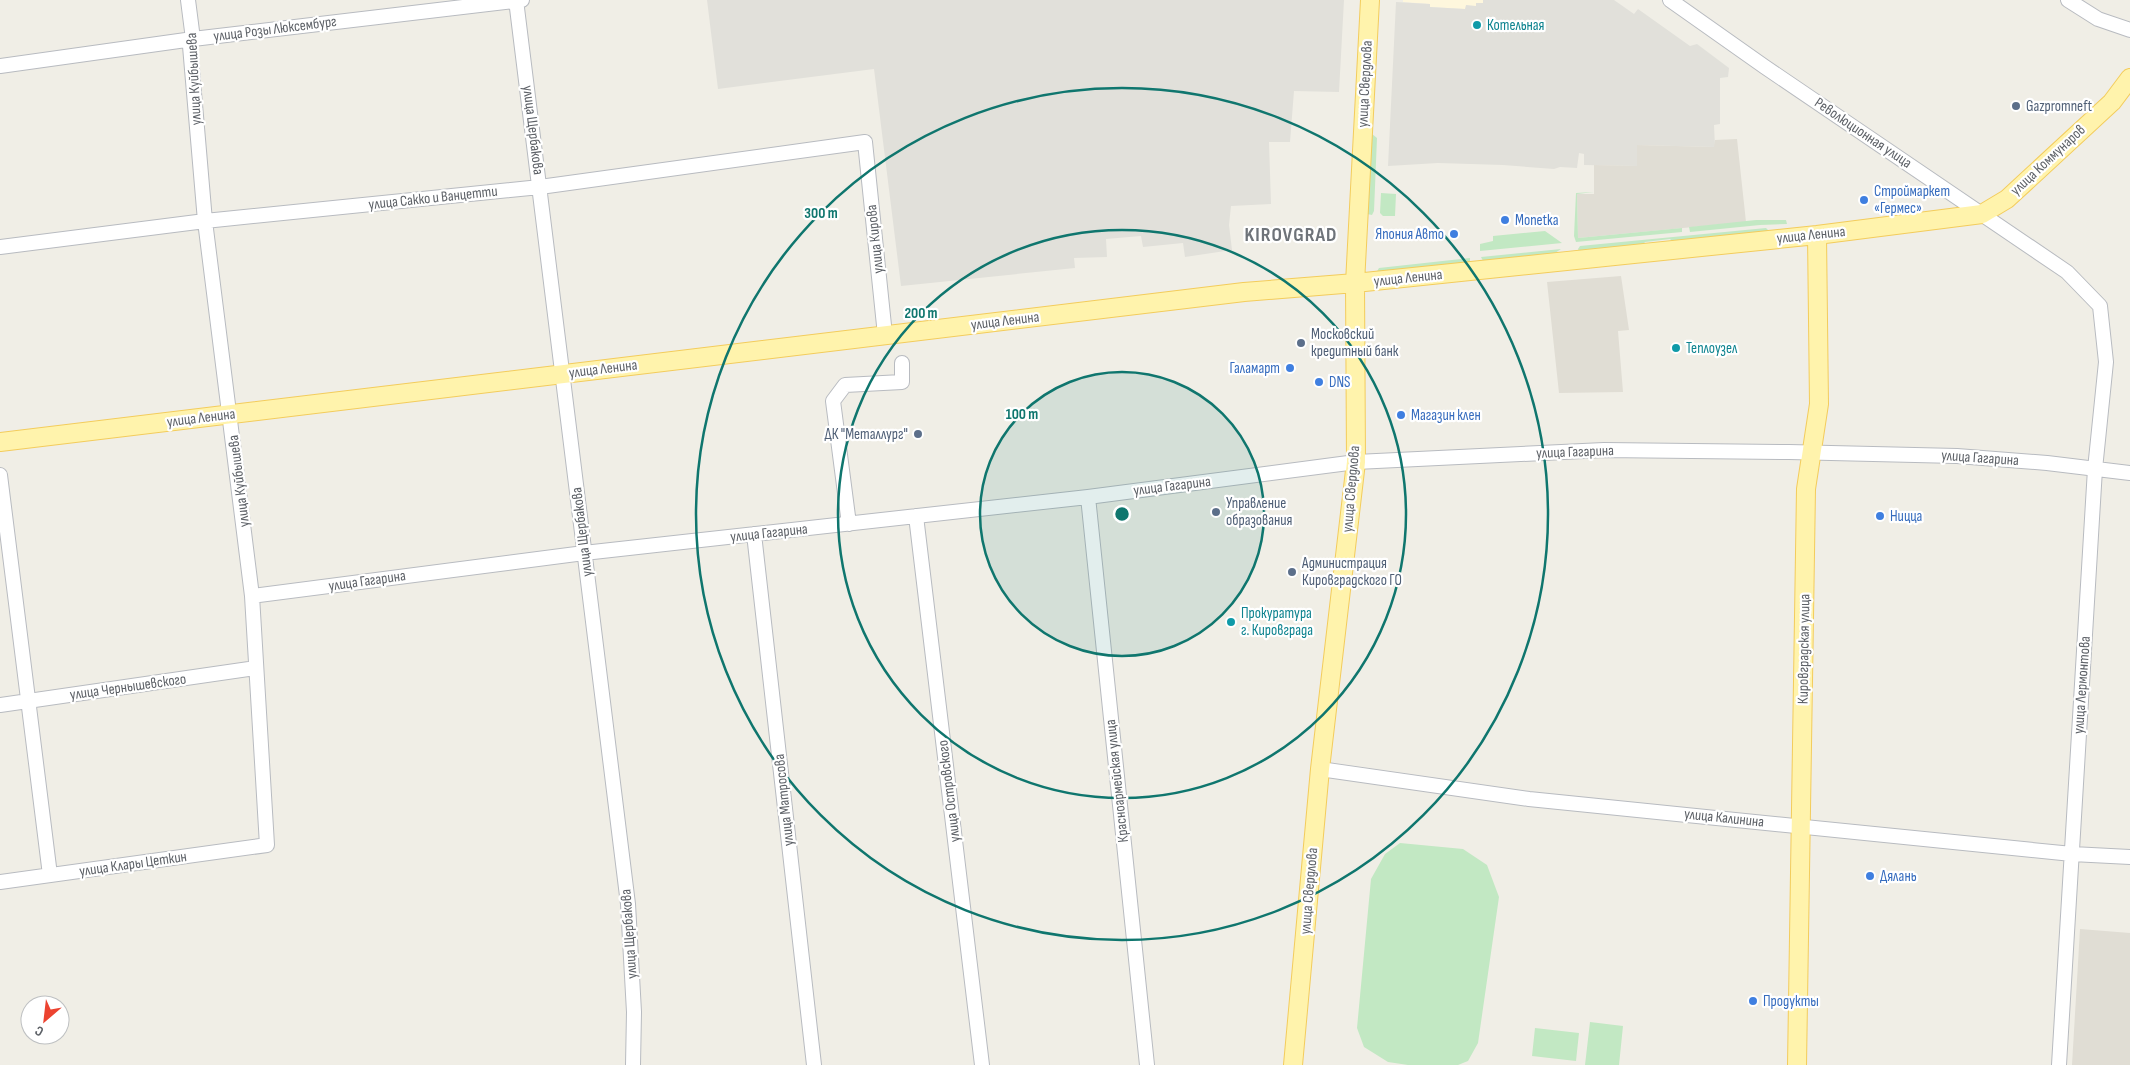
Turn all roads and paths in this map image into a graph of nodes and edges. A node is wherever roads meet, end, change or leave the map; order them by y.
1 (188, 0) edge
2 (518, 0) edge
3 (1370, 0) edge
4 (1670, 0) edge
5 (2068, 0) edge
6 (2130, 30) edge
7 (193, 39) junction
8 (0, 66) edge
9 (2130, 78) edge
10 (865, 142) joint
11 (540, 187) junction
12 (1982, 214) junction
13 (205, 221) junction
14 (1817, 235) junction
15 (0, 247) edge
16 (1355, 284) junction
17 (2100, 306) joint
18 (885, 335) junction
19 (902, 363) dead end
20 (563, 373) junction
21 (231, 414) junction
22 (0, 442) edge
23 (1813, 453) junction
24 (1356, 462) junction
25 (2095, 468) junction
26 (2130, 473) edge
27 (0, 475) edge
28 (1088, 497) junction
29 (916, 516) junction
30 (849, 524) junction
31 (754, 534) junction
32 (584, 553) junction
33 (252, 596) junction
34 (256, 668) junction
35 (29, 701) junction
36 (0, 705) edge
37 (1320, 770) junction
38 (1802, 826) junction
39 (266, 845) joint
40 (2072, 854) junction
41 (2130, 857) edge
42 (50, 875) junction
43 (0, 882) edge
44 (634, 1065) edge
45 (814, 1065) edge
46 (982, 1065) edge
47 (1147, 1065) edge
48 (1293, 1065) edge
49 (1797, 1065) edge
50 (2059, 1065) edge

1 - 7 street, улица Куйбышева
2 - 7 street, улица Розы Люксембург
2 - 11 street, улица Щербакова
3 - 16 main road, улица Свердлова
4 - 12 street, Революционная улица
5 - 6 street
7 - 8 street, улица Розы Люксембург
7 - 13 street, улица Куйбышева
9 - 12 main road, улица Коммунаров
10 - 11 street, улица Сакко и Ванцетти
10 - 18 street, улица Кирова
11 - 13 street, улица Сакко и Ванцетти
11 - 20 street, улица Щербакова
12 - 14 main road, улица Ленина
12 - 17 street, Революционная улица
13 - 15 street, улица Сакко и Ванцетти
13 - 21 street, улица Куйбышева
14 - 16 main road, улица Ленина
14 - 23 main road, Кировградская улица
16 - 18 main road, улица Ленина
16 - 24 main road, улица Свердлова
17 - 25 street, улица Лермонтова
18 - 20 main road, улица Ленина
19 - 30 street
20 - 21 main road, улица Ленина
20 - 32 street, улица Щербакова
21 - 22 main road, улица Ленина
21 - 33 street, улица Куйбышева
23 - 24 street, улица Гагарина
23 - 25 street, улица Гагарина
23 - 38 main road, Кировградская улица
24 - 28 street, улица Гагарина
24 - 37 main road, улица Свердлова
25 - 26 street, улица Гагарина
25 - 40 street, улица Лермонтова
27 - 35 street
28 - 29 street, улица Гагарина
28 - 47 street, Красноармейская улица
29 - 30 street, улица Гагарина
29 - 46 street, улица Островского
30 - 31 street, улица Гагарина
31 - 32 street, улица Гагарина
31 - 45 street, улица Матросова
32 - 33 street, улица Гагарина
32 - 44 street, улица Щербакова
33 - 34 street, улица Куйбышева
34 - 35 street, улица Чернышевского
34 - 39 street, улица Куйбышева
35 - 36 street, улица Чернышевского
35 - 42 street
37 - 38 street, улица Калинина
37 - 48 main road, улица Свердлова
38 - 40 street, улица Калинина
38 - 49 main road, Кировградская улица
39 - 42 street, улица Клары Цеткин
40 - 41 street, улица Калинина
40 - 50 street, улица Лермонтова
42 - 43 street, улица Клары Цеткин

